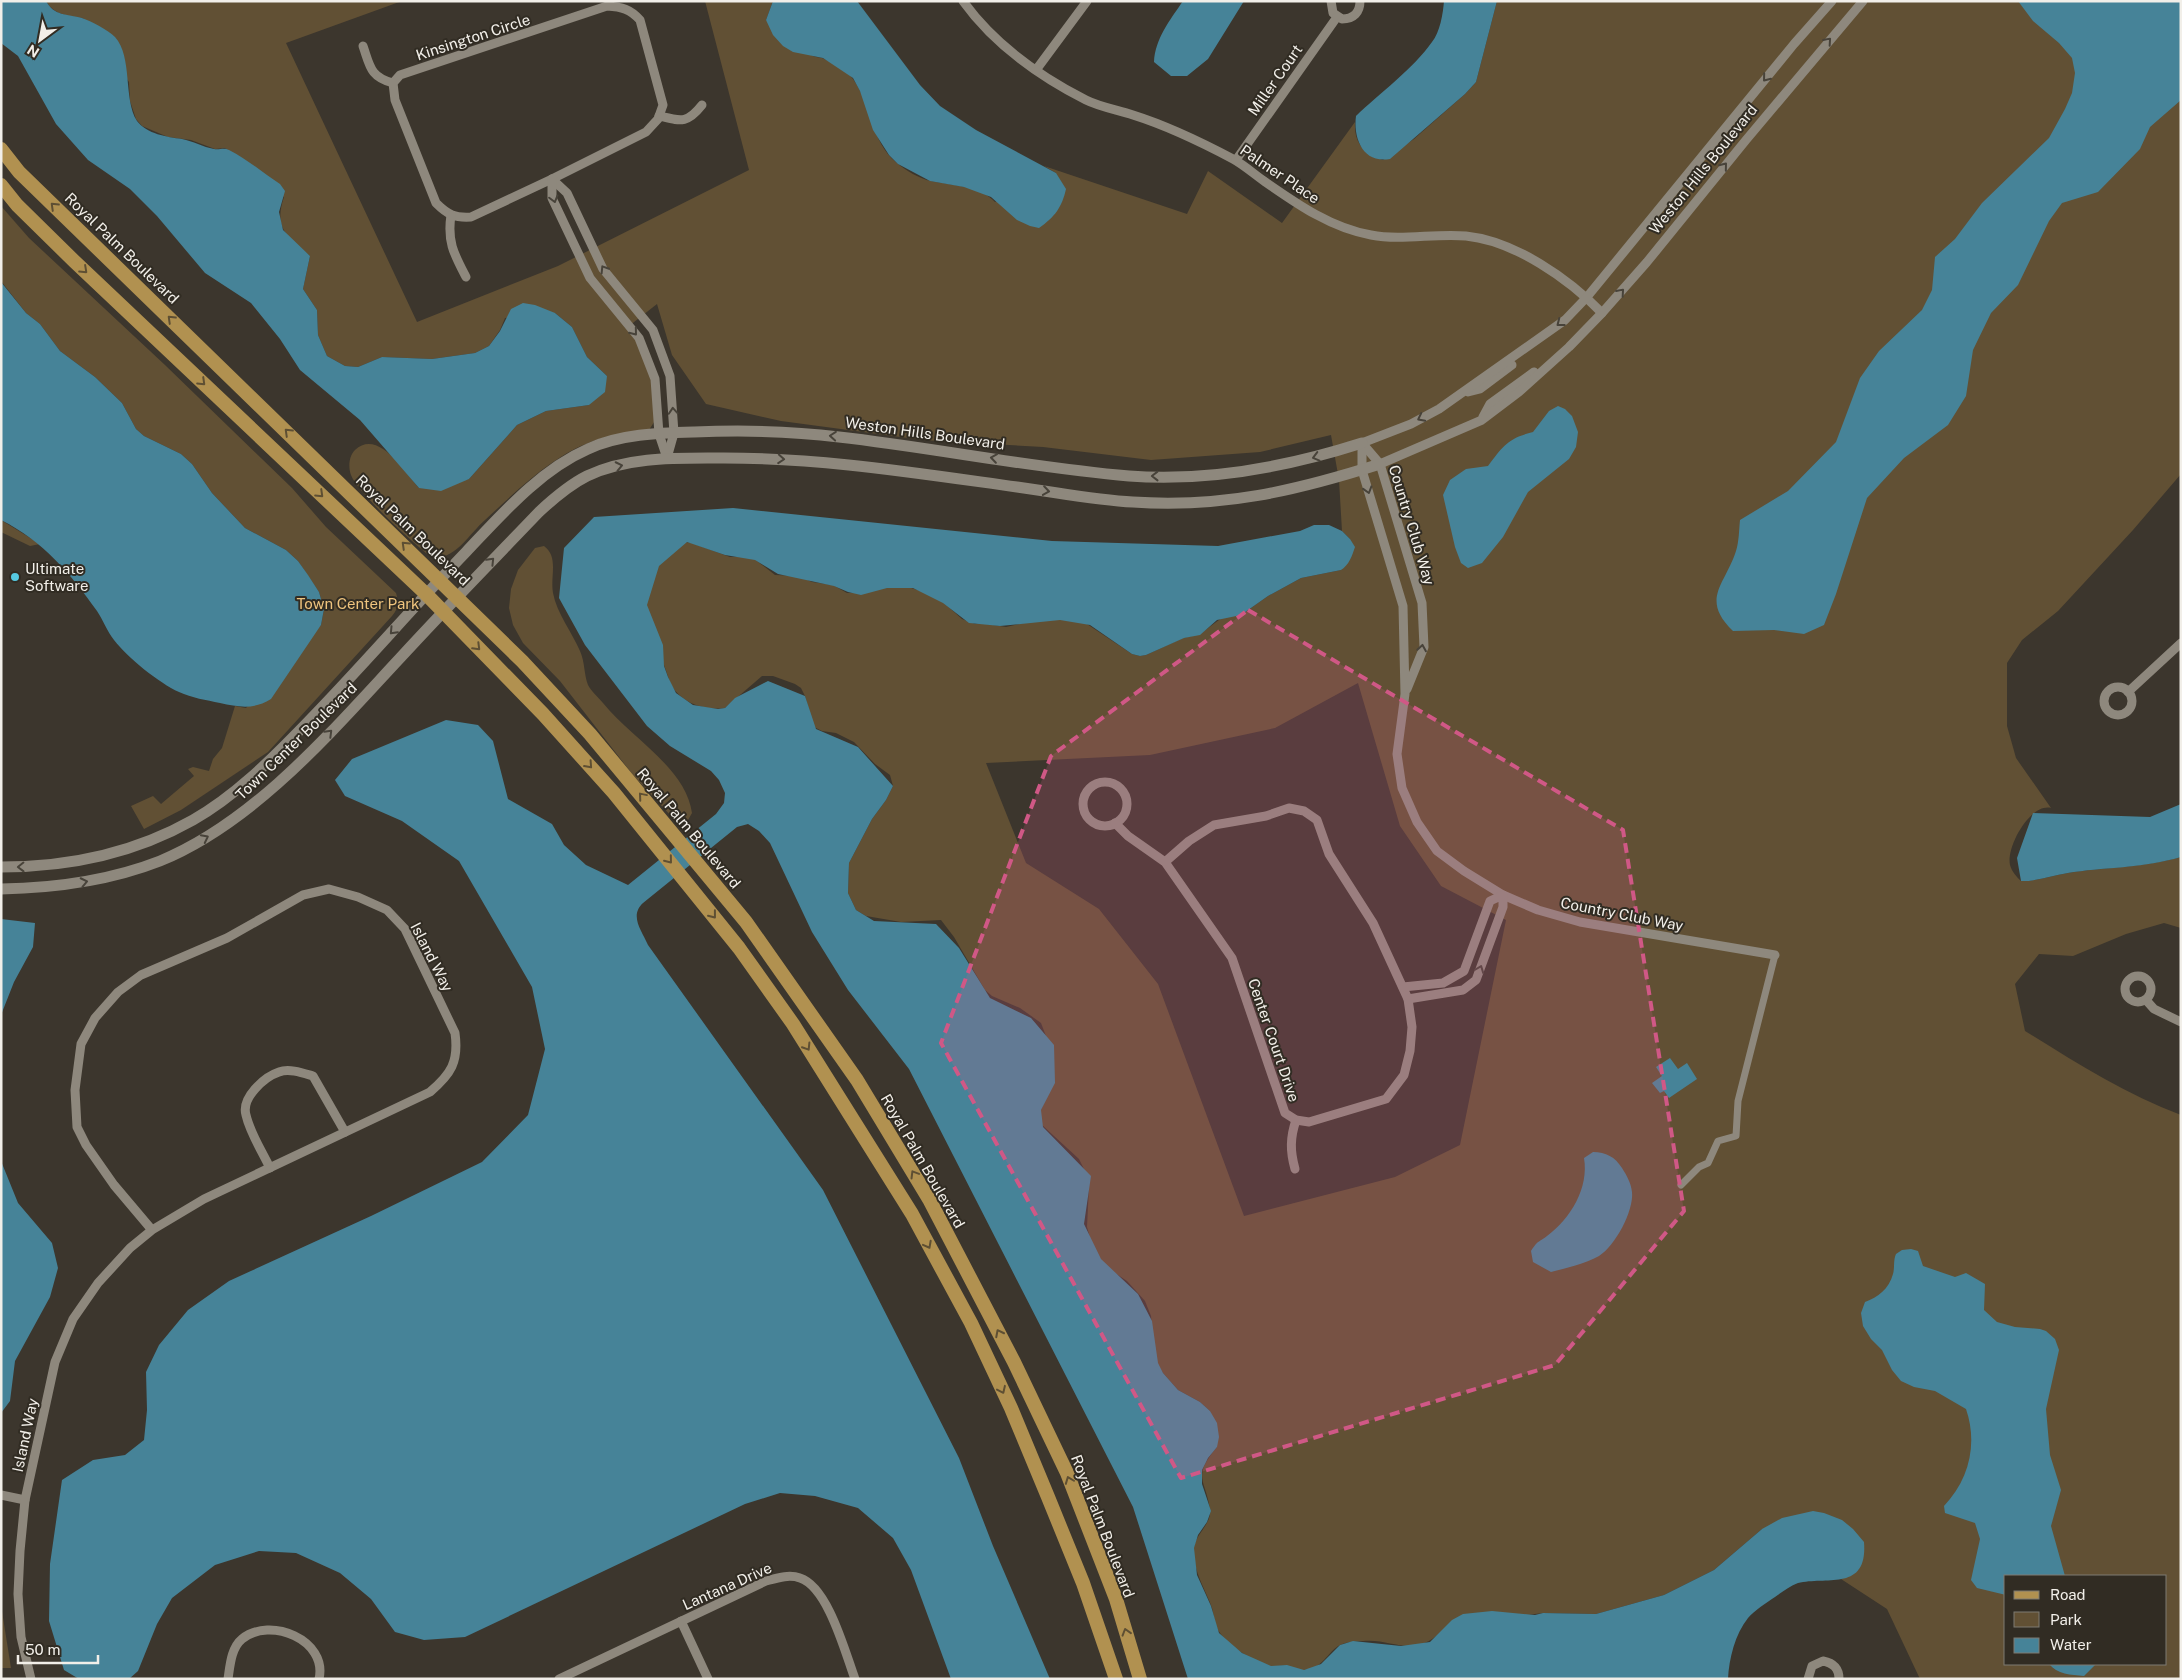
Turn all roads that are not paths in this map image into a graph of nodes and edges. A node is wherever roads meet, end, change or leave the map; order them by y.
1 (963, 1) edge
2 (1087, 1) edge
3 (1331, 1) edge
4 (1360, 1) edge
5 (1832, 1) edge
6 (1863, 1) edge
7 (623, 4) edge
8 (1337, 16) junction
9 (363, 46) dead end
10 (1036, 70) junction
11 (393, 83) junction
12 (702, 105) dead end
13 (658, 116) junction
14 (1, 149) edge
15 (1236, 160) junction
16 (552, 179) junction
17 (1, 185) edge
18 (576, 211) junction
19 (451, 215) junction
20 (561, 217) junction
21 (466, 277) dead end
22 (1587, 297) junction
23 (1602, 313) junction
24 (674, 433) junction
25 (659, 434) junction
26 (1362, 442) junction
27 (667, 458) junction
28 (1380, 464) junction
29 (1362, 470) junction
30 (440, 579) junction
31 (426, 594) junction
32 (458, 596) junction
33 (443, 612) junction
34 (2181, 643) edge
35 (2128, 692) dead end
36 (1405, 694) junction
37 (1115, 823) junction
38 (150, 841) junction
39 (162, 860) junction
40 (1165, 862) junction
41 (1, 867) edge
42 (1, 889) edge
43 (1503, 895) junction
44 (1775, 955) joint
45 (1454, 977) junction
46 (1403, 987) junction
47 (1461, 990) junction
48 (1408, 999) junction
49 (2146, 1000) dead end
50 (2181, 1022) edge
51 (1296, 1120) junction
52 (345, 1132) junction
53 (270, 1168) junction
54 (1295, 1170) dead end
55 (1681, 1185) dead end
56 (152, 1230) junction
57 (1, 1495) edge
58 (25, 1500) junction
59 (681, 1622) junction
60 (31, 1679) edge
61 (228, 1679) edge
62 (319, 1679) edge
63 (560, 1679) edge
64 (708, 1679) edge
65 (855, 1679) edge
66 (1116, 1679) edge
67 (1140, 1679) edge
68 (1808, 1679) edge
69 (1840, 1679) edge

1 - 10 street, Palmer Place
2 - 10 street
3 - 8 street
4 - 8 street
5 -> 22 street, Weston Hills Boulevard
23 -> 6 street, Weston Hills Boulevard
7 - 11 street, Kinsington Circle
7 - 13 street, Kinsington Circle
8 - 15 street, Miller Court
9 - 11 street
10 - 15 street, Palmer Place
11 - 19 street
12 - 13 street
13 - 16 street
30 -> 14 main road, Royal Palm Boulevard
15 - 22 street, Palmer Place
16 - 18 street
16 - 19 street
16 -> 20 street
17 -> 31 main road
18 - 20 street
24 -> 18 street
19 - 21 street
20 -> 25 street
22 - 23 street, Palmer Place
22 -> 26 street, Weston Hills Boulevard
23 - 28 street, Weston Hills Boulevard
24 - 25 street, Weston Hills Boulevard
26 -> 24 street, Weston Hills Boulevard
24 - 27 street
25 - 27 street
25 - 30 street, Weston Hills Boulevard
26 - 28 street, Country Club Way
26 - 29 street, Country Club Way
27 -> 29 street, Weston Hills Boulevard
32 -> 27 street, Weston Hills Boulevard
28 - 29 street, Weston Hills Boulevard
36 -> 28 street, Country Club Way
29 -> 36 street, Country Club Way
30 - 31 street, Weston Hills Boulevard
30 - 32 main road, Royal Palm Boulevard
31 - 33 main road
31 -> 38 street, Town Center Boulevard
32 - 33 street, Weston Hills Boulevard
67 -> 32 main road, Royal Palm Boulevard
39 -> 33 street, Town Center Boulevard
33 -> 66 main road
34 - 35 street
36 - 43 street, Country Club Way
37 - 37 street
37 - 40 street, Center Court Drive
38 - 39 street
38 -> 41 street, Town Center Boulevard
42 -> 39 street, Town Center Boulevard
40 - 46 street, Center Court Drive
40 - 51 street, Center Court Drive
43 - 44 street, Country Club Way
43 - 45 street
47 -> 43 street
44 - 55 street
45 - 46 street
45 - 47 street
46 - 48 street, Center Court Drive
47 - 48 street
48 - 51 street, Center Court Drive
49 - 50 street
51 - 54 street
52 - 53 street, Island Way
52 - 53 street
52 - 56 street, Island Way
53 - 56 street, Island Way
56 - 58 street, Island Way
57 - 58 street
58 - 60 street, Island Way
59 - 63 street, Lantana Drive
59 - 64 street
59 - 65 street, Lantana Drive
61 - 62 street
68 - 69 street

